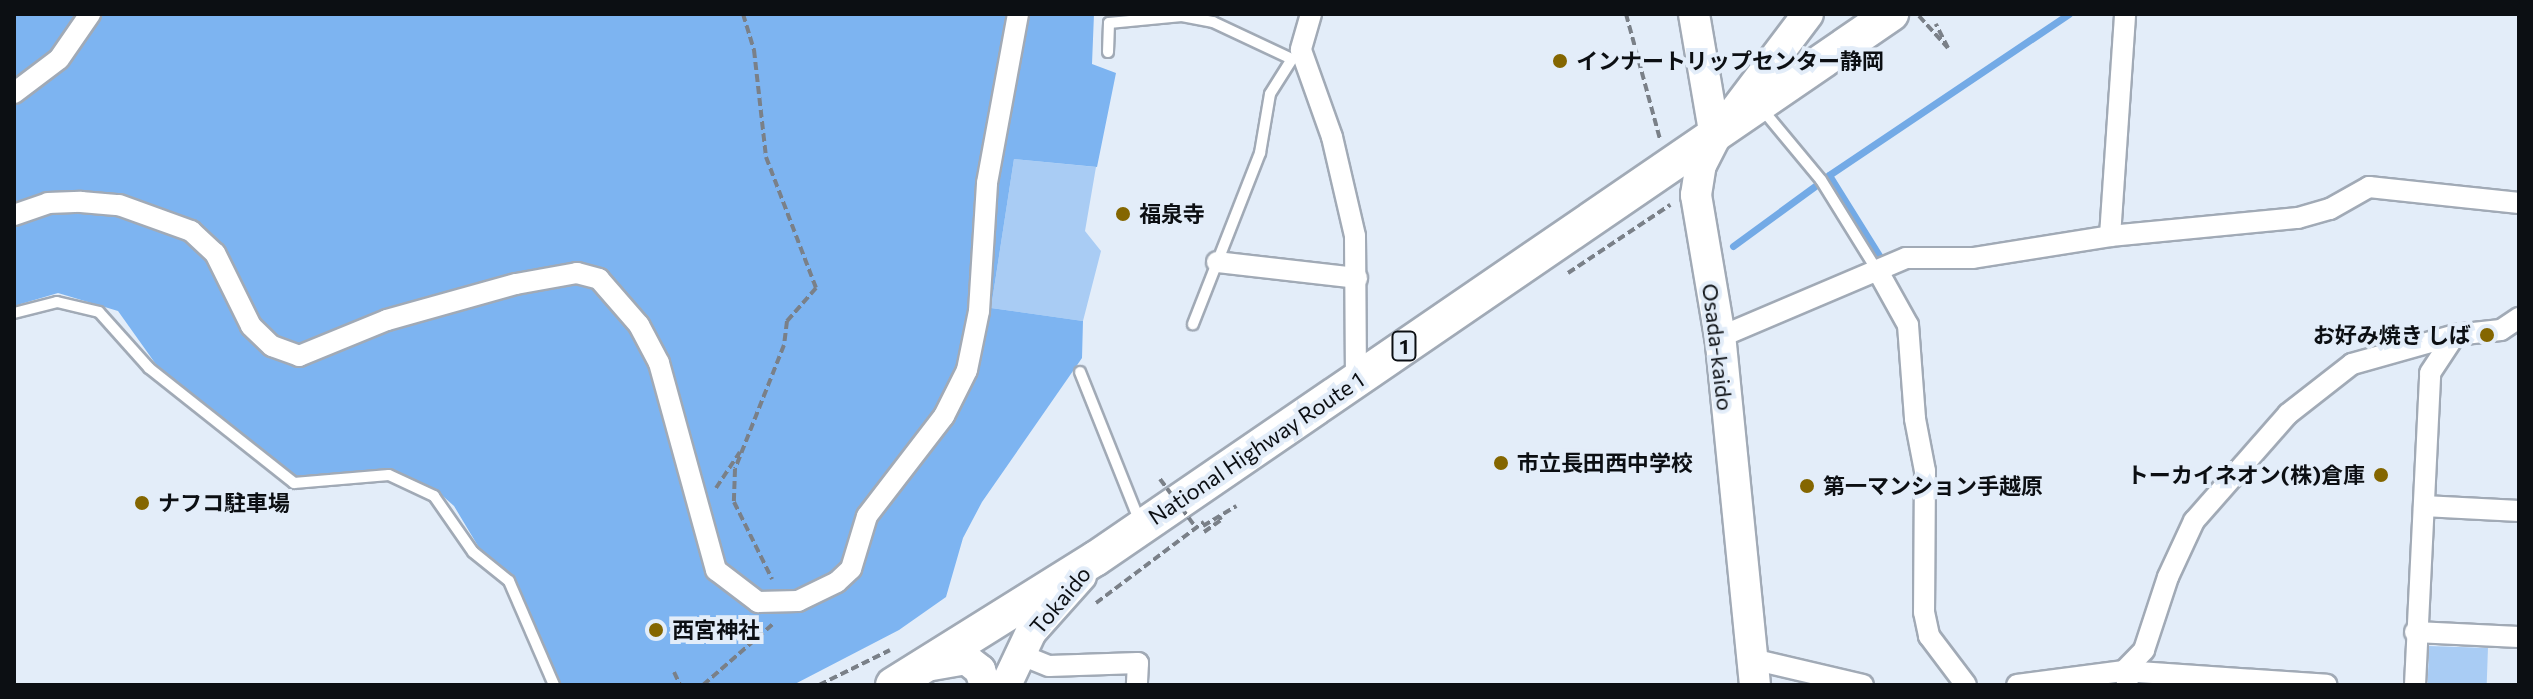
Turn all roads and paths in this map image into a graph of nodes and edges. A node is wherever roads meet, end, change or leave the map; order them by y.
1 (90, 14) edge
2 (743, 14) edge
3 (1018, 14) edge
4 (1311, 14) edge
5 (1626, 14) edge
6 (1694, 14) edge
7 (1808, 14) edge
8 (1891, 14) edge
9 (1917, 14) edge
10 (2125, 14) edge
11 (1936, 24) dead end
12 (1108, 52) dead end
13 (1296, 54) junction
14 (14, 93) edge
15 (1760, 106) junction
16 (1715, 137) junction
17 (1662, 147) dead end
18 (1679, 203) dead end
19 (2519, 203) edge
20 (14, 215) edge
21 (2110, 236) junction
22 (1217, 262) junction
23 (1879, 273) junction
24 (1357, 278) junction
25 (1558, 279) dead end
26 (14, 313) edge
27 (2519, 318) edge
28 (1193, 324) dead end
29 (2455, 335) junction
30 (1720, 337) junction
31 (1080, 372) dead end
32 (1356, 380) junction
33 (744, 445) junction
34 (1160, 479) dead end
35 (1241, 495) dead end
36 (1236, 506) dead end
37 (2424, 506) junction
38 (2519, 511) edge
39 (1219, 516) junction
40 (698, 518) junction
41 (1142, 525) junction
42 (1204, 532) dead end
43 (1095, 559) junction
44 (798, 601) junction
45 (775, 605) junction
46 (1089, 609) dead end
47 (2415, 632) junction
48 (2519, 637) edge
49 (894, 648) dead end
50 (1019, 654) junction
51 (932, 665) junction
52 (674, 672) dead end
53 (1753, 672) edge
54 (2126, 678) edge
55 (2072, 682) edge
56 (554, 685) edge
57 (680, 685) edge
58 (703, 685) edge
59 (819, 685) edge
60 (893, 685) edge
61 (985, 685) edge
62 (1006, 685) edge
63 (1137, 685) edge
64 (1863, 685) edge
65 (1966, 685) edge
66 (2017, 685) edge
67 (2327, 685) edge
68 (2415, 685) edge

1 - 14 street
2 - 33 path
3 - 44 street
4 - 13 street
5 - 17 path
6 - 16 main road
7 - 16 main road, Osada-kaido
8 - 15 highway, National Highway Route 1 / 1
9 - 11 path
10 - 21 street
12 - 13 lane
13 - 22 lane
13 - 24 street
15 - 16 highway, National Highway Route 1 / 1
15 - 23 lane
16 - 30 main road, Osada-kaido
16 - 32 highway, National Highway Route 1 / 1
18 - 25 path
19 - 21 street
20 - 40 street
21 - 23 street
22 - 24 street
22 - 28 lane
23 - 30 street
23 - 65 street
24 - 32 street
26 - 56 lane
27 - 29 street
29 - 37 street
29 - 54 street
30 - 53 main road, Osada-kaido
31 - 41 lane
32 - 41 highway, National Highway Route 1 / 1
33 - 40 path
33 - 45 path
34 - 39 path, bridge
35 - 46 path
36 - 39 path
37 - 38 street
37 - 47 street
39 - 42 path
40 - 45 street
41 - 43 highway, National Highway Route 1 / 1
43 - 50 main road, Tokaido
43 - 51 highway, National Highway Route 1 / 1
44 - 45 street
44 - 58 path
47 - 48 street
47 - 68 street
49 - 59 path
50 - 62 main road, Tokaido
50 - 63 street
51 - 60 highway, National Highway Route 1 / 1
51 - 61 main road
52 - 57 path
53 - 64 street
54 - 55 street
54 - 67 street
55 - 66 street

